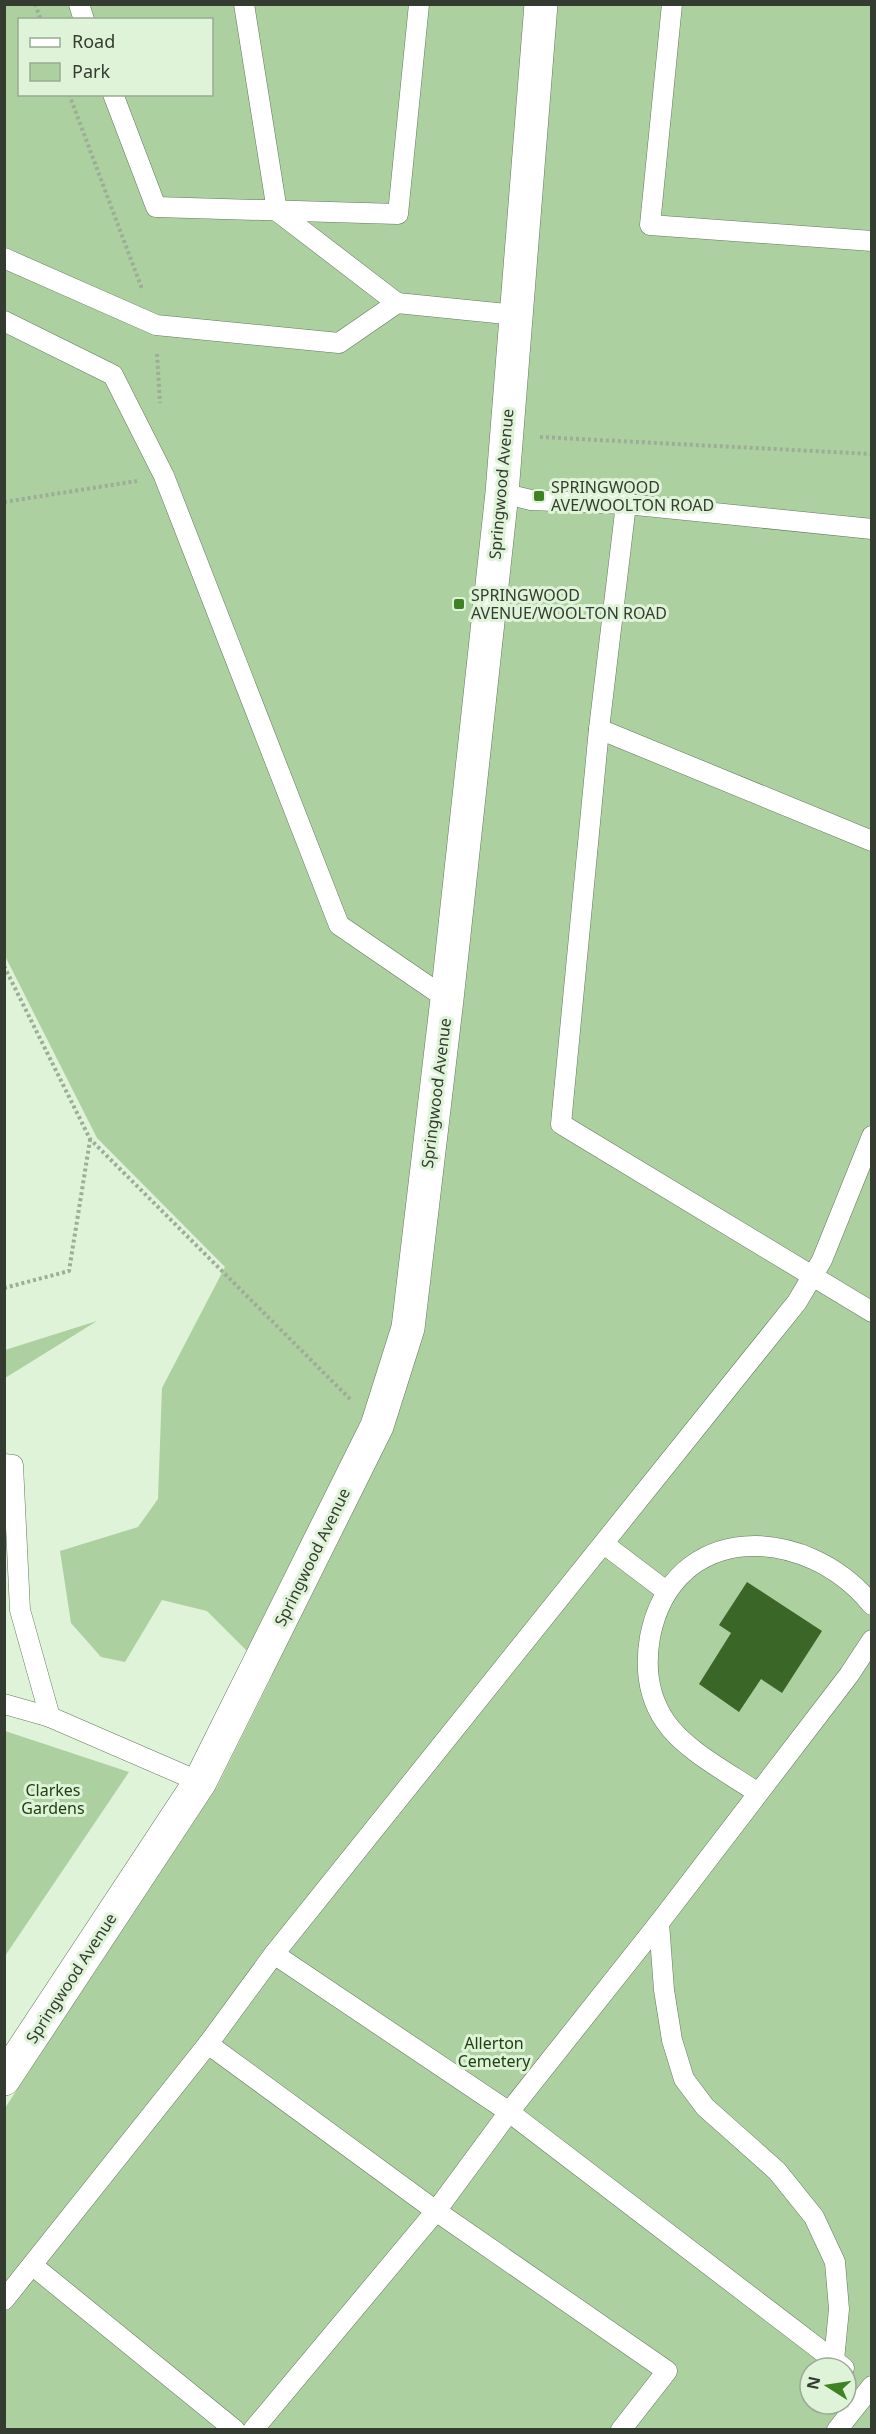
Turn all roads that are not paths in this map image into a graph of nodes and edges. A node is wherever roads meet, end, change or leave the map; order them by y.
1 (244, 4) edge
2 (419, 4) edge
3 (541, 4) edge
4 (672, 4) edge
5 (114, 96) edge
6 (277, 211) junction
7 (872, 241) edge
8 (4, 258) edge
9 (397, 303) junction
10 (516, 315) junction
11 (4, 321) edge
12 (502, 493) junction
13 (626, 504) junction
14 (872, 529) edge
15 (599, 729) junction
16 (872, 841) edge
17 (447, 999) junction
18 (872, 1136) edge
19 (812, 1278) junction
20 (872, 1312) edge
21 (4, 1464) edge
22 (604, 1544) junction
23 (666, 1591) junction
24 (872, 1605) edge
25 (872, 1640) edge
26 (872, 1670) edge
27 (849, 1675) junction
28 (4, 1704) edge
29 (50, 1717) junction
30 (200, 1782) junction
31 (758, 1793) junction
32 (659, 1923) junction
33 (274, 1954) junction
34 (208, 2044) junction
35 (4, 2079) edge
36 (509, 2112) junction
37 (436, 2211) junction
38 (32, 2265) junction
39 (4, 2300) edge
40 (828, 2356) edge
41 (841, 2356) edge
42 (858, 2378) edge
43 (871, 2388) edge
44 (235, 2430) edge
45 (253, 2430) edge
46 (621, 2430) edge
47 (837, 2430) edge

1 - 6 lane
2 - 6 lane
3 - 10 street, Springwood Avenue
4 - 7 lane
5 - 6 lane
6 - 9 lane
8 - 9 lane
9 - 10 lane
10 - 12 street, Springwood Avenue
11 - 17 lane
12 - 13 lane
12 - 17 street, Springwood Avenue
13 - 14 lane
13 - 15 lane
15 - 16 lane
15 - 19 lane
17 - 30 street, Springwood Avenue
18 - 19 lane
19 - 20 lane
19 - 22 lane
21 - 29 lane
22 - 23 lane
22 - 33 lane
23 - 24 lane
23 - 31 lane
25 - 27 lane
26 - 27 lane
27 - 31 lane
28 - 29 lane
29 - 30 lane
30 - 35 street, Springwood Avenue
31 - 32 lane
32 - 36 lane
32 - 41 lane
33 - 34 lane
33 - 36 lane
34 - 37 lane
34 - 38 lane
36 - 37 lane
36 - 40 lane
37 - 45 lane
37 - 46 lane
38 - 39 lane
38 - 44 lane
42 - 43 lane
43 - 47 lane

